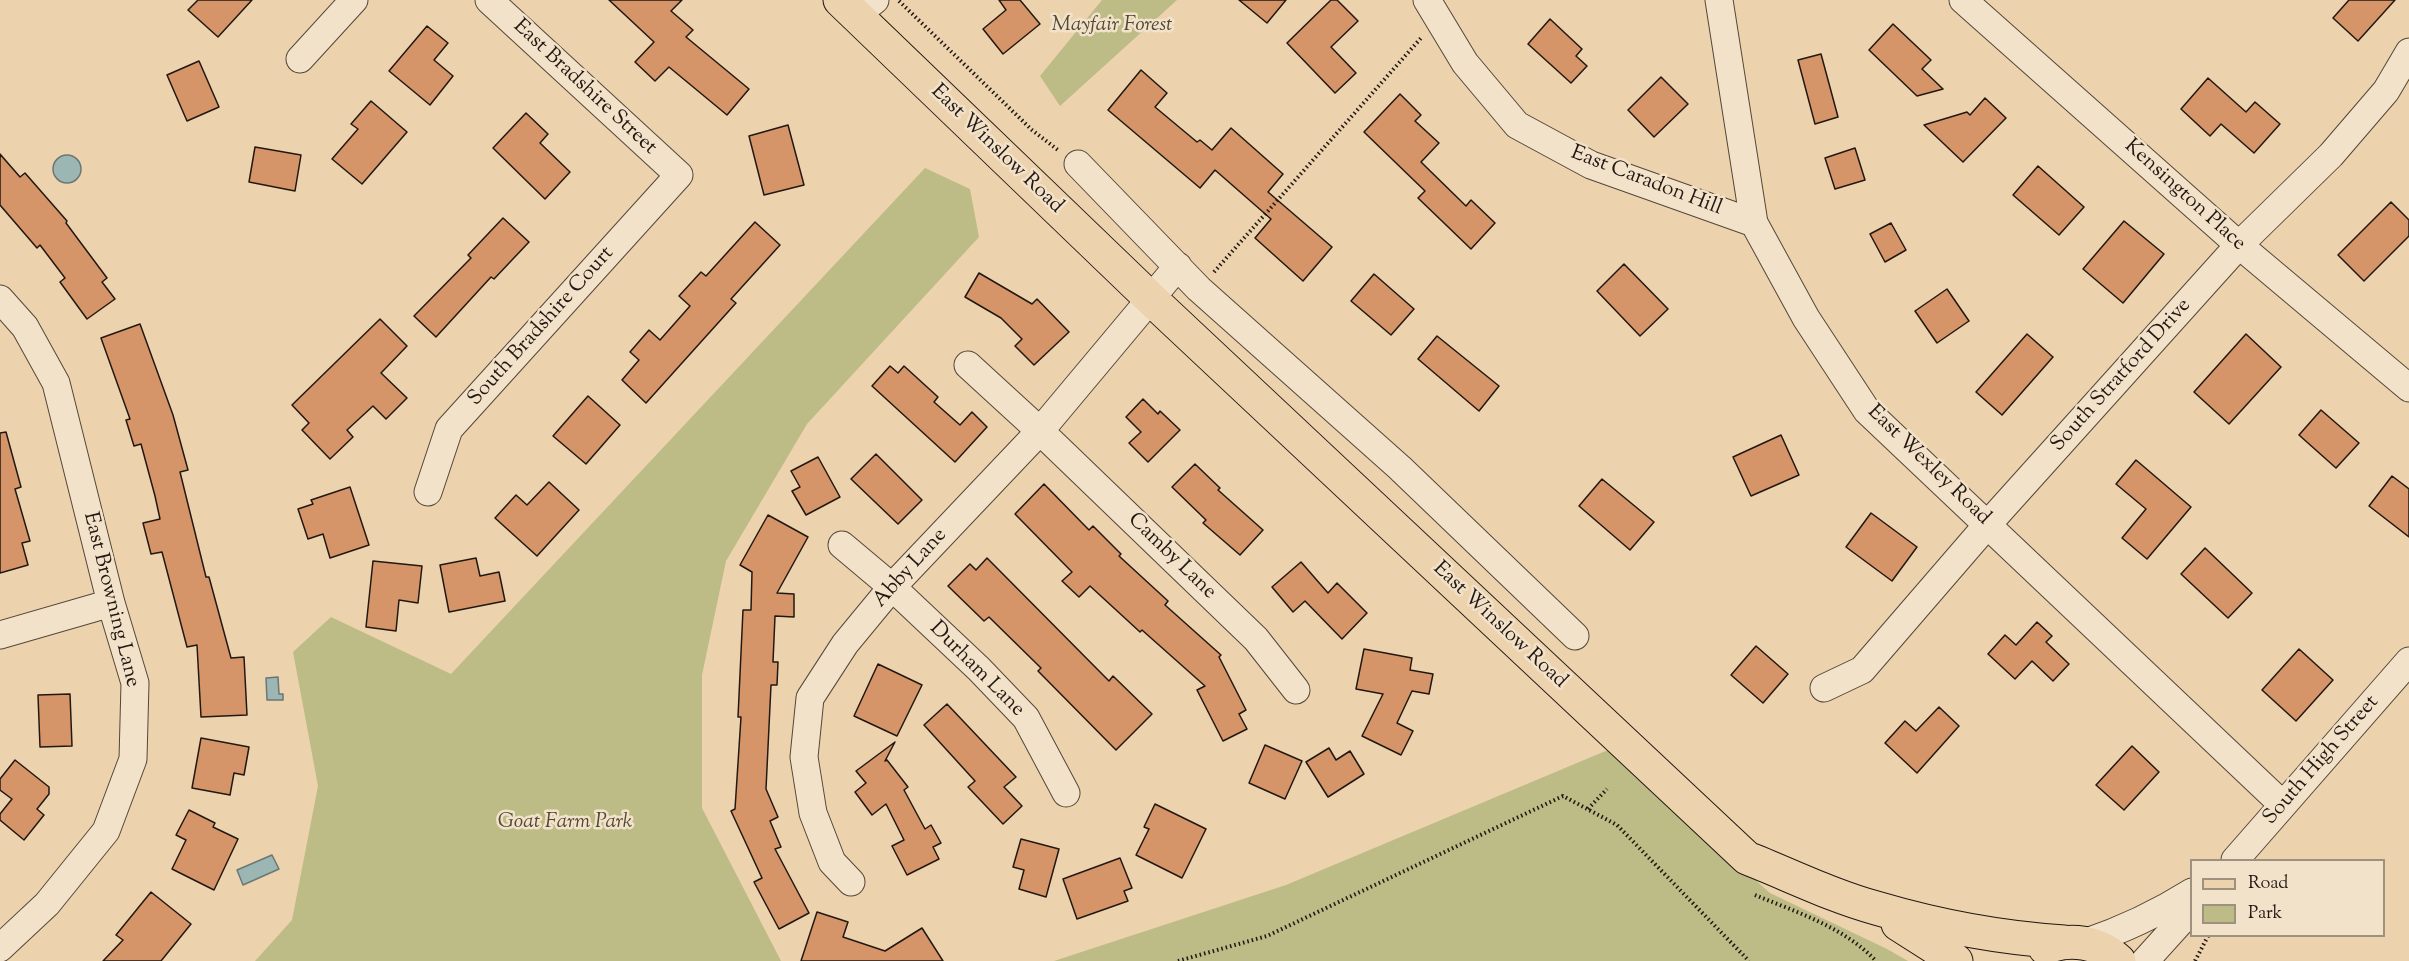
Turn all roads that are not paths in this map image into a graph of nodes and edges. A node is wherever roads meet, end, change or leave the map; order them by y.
1 (354, 0) edge
2 (489, 0) edge
3 (1719, 0) edge
4 (1963, 0) edge
5 (857, 5) edge
6 (1432, 9) edge
7 (2409, 52) edge
8 (300, 59) dead end
9 (1078, 164) road end
10 (679, 176) joint
11 (1754, 223) junction
12 (2239, 245) junction
13 (1179, 266) junction
14 (0, 299) edge
15 (1152, 300) junction
16 (968, 366) dead end
17 (2409, 388) edge
18 (1040, 430) junction
19 (428, 492) dead end
20 (1988, 524) junction
21 (842, 545) dead end
22 (892, 587) junction
23 (111, 603) junction
24 (0, 636) edge
25 (1575, 636) dead end
26 (2409, 661) edge
27 (1824, 688) dead end
28 (1296, 690) dead end
29 (1066, 793) dead end
30 (2283, 805) junction
31 (2237, 859) edge
32 (851, 882) dead end
33 (2190, 893) edge
34 (1874, 908) junction
35 (2190, 911) edge
36 (2074, 943) junction
37 (0, 948) edge
38 (1956, 961) edge
39 (2026, 961) edge
40 (2119, 961) edge
41 (2145, 961) edge

1 - 8 street
2 - 10 street, East Bradshire Street
3 - 11 street, East Wexley Road
4 - 12 street, Kensington Place
5 - 15 main road, East Winslow Road
6 - 11 street, East Caradon Hill
7 - 12 street, South Stratford Drive
9 - 13 street
10 - 19 street, South Bradshire Court
11 - 20 street, East Wexley Road
12 - 17 street, Kensington Place
12 - 20 street, South Stratford Drive
13 - 15 street
13 - 25 street
14 - 23 street, East Browning Lane
15 - 18 street, Abby Lane
15 - 34 main road, East Winslow Road
16 - 18 street, Camby Lane
18 - 22 street, Abby Lane
18 - 28 street, Camby Lane
20 - 27 street, South Stratford Drive
20 - 30 street, East Wexley Road
21 - 22 street, Durham Lane
22 - 29 street, Durham Lane
22 - 32 street, Abby Lane
23 - 24 street
23 - 37 street, East Browning Lane
26 - 30 street, South High Street
30 - 31 street, South High Street
33 - 36 street
34 - 36 main road, East Winslow Road
34 - 38 main road, East Winslow Road
35 - 41 street
36 - 39 main road
36 - 40 main road

